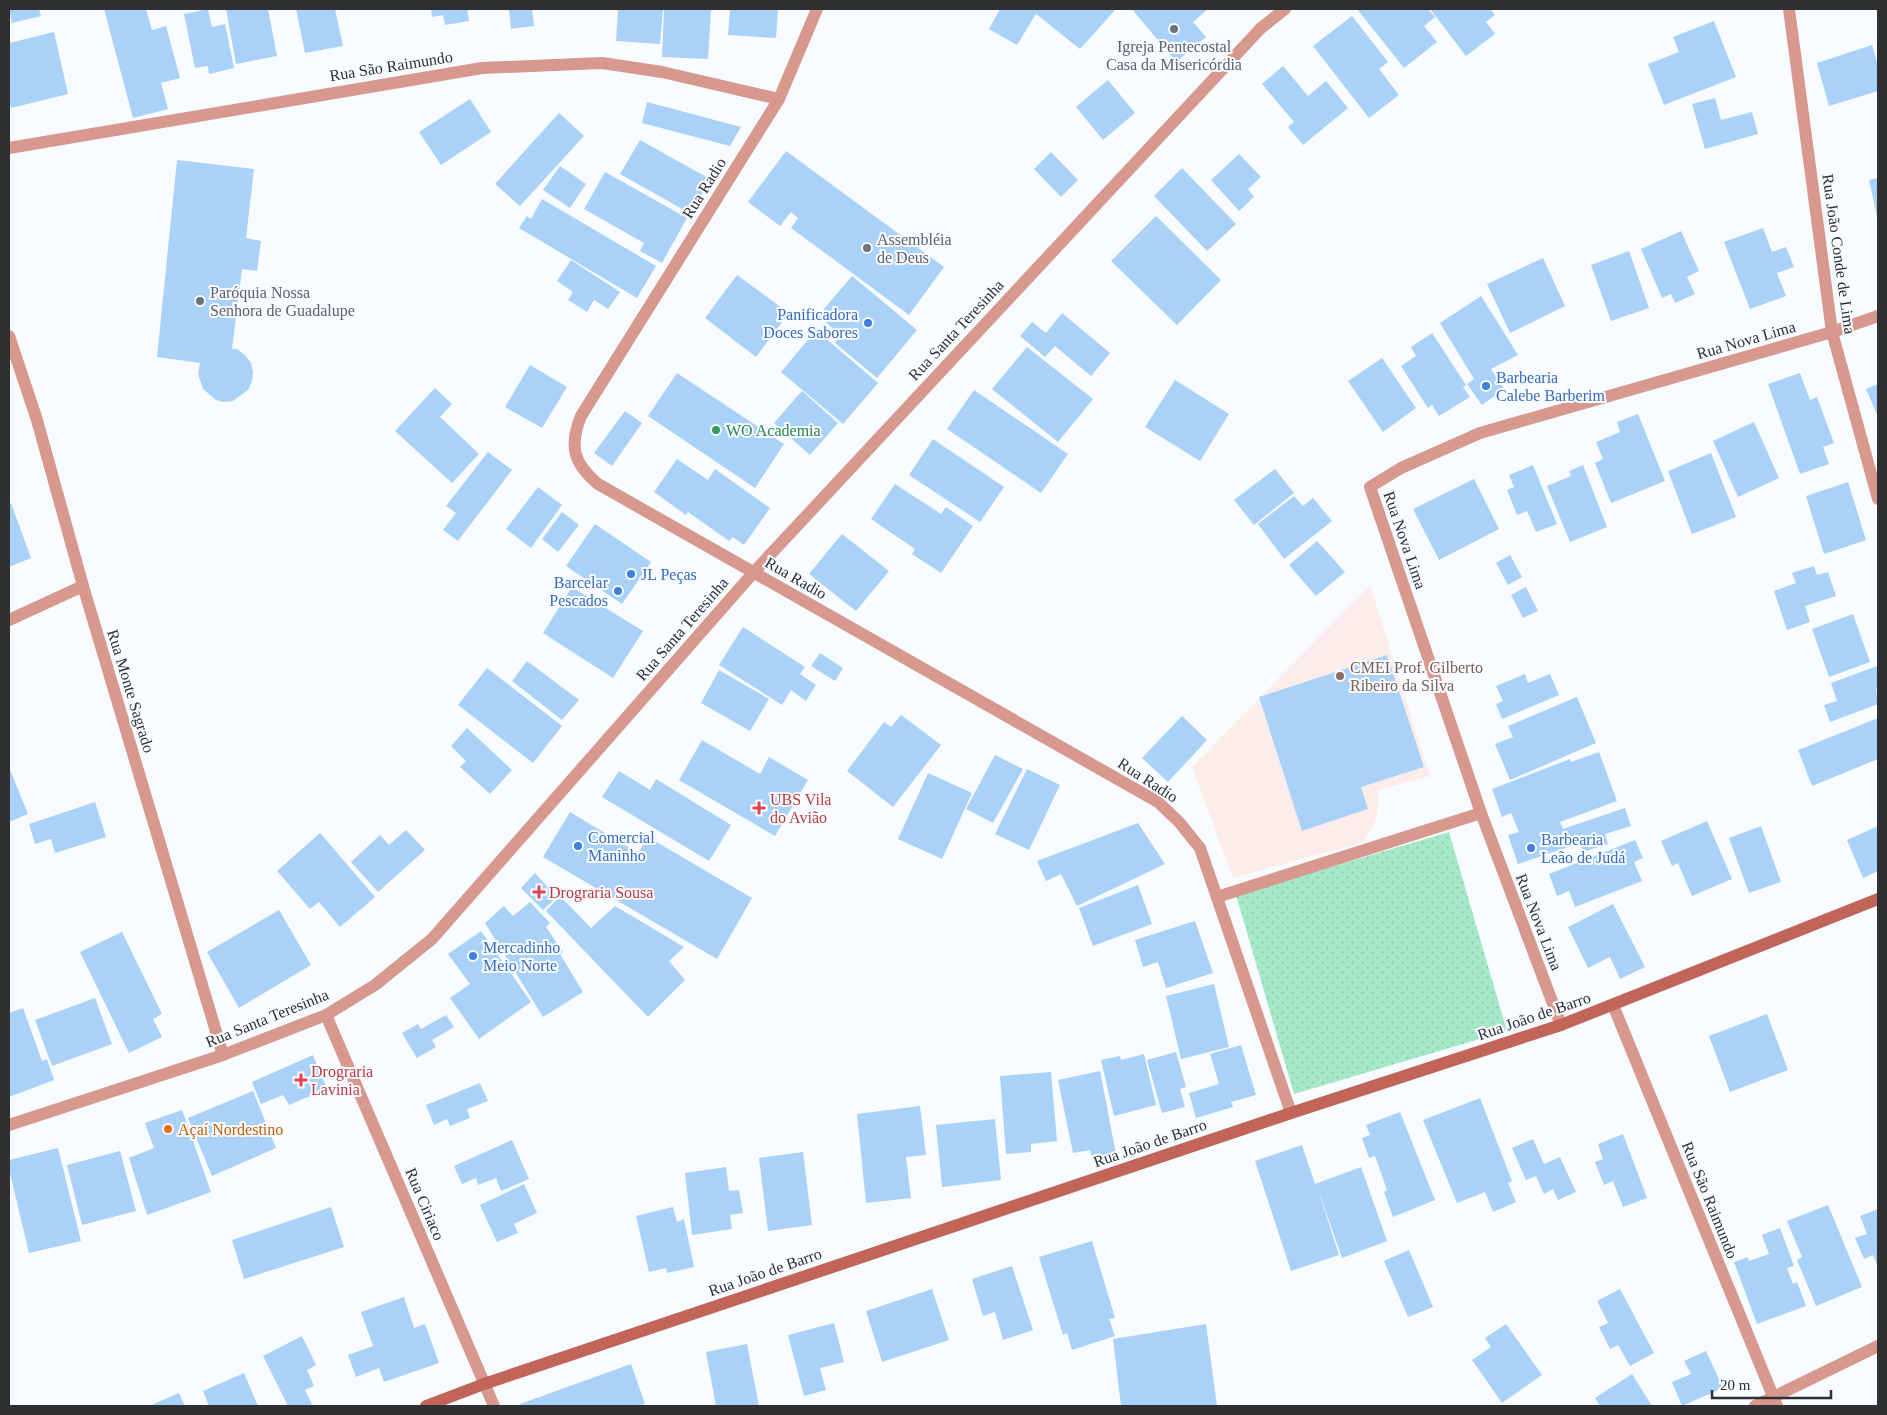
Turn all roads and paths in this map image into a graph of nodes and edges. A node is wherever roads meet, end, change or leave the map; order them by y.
1 (817, 9) edge
2 (1285, 9) edge
3 (1789, 9) edge
4 (779, 99) junction
5 (9, 148) edge
6 (1878, 316) edge
7 (1832, 332) junction
8 (9, 336) edge
9 (1878, 499) edge
10 (754, 572) junction
11 (82, 586) junction
12 (9, 620) edge
13 (1481, 812) junction
14 (1217, 897) junction
15 (1878, 899) edge
16 (1613, 1005) junction
17 (326, 1015) junction
18 (1561, 1025) junction
19 (223, 1055) junction
20 (1291, 1113) junction
21 (9, 1126) edge
22 (1878, 1346) edge
23 (484, 1384) junction
24 (1775, 1402) edge
25 (426, 1406) edge
26 (494, 1406) edge
27 (1755, 1406) edge

1 - 4 street, Rua Radio
2 - 10 street, Rua Santa Teresinha
3 - 7 street, Rua João Conde de Lima
4 - 5 street, Rua São Raimundo
4 - 10 street, Rua Radio
6 - 7 street, Rua Nova Lima
7 - 9 street, Rua João Conde de Lima
7 - 13 street, Rua Nova Lima
8 - 11 street, Rua Monte Sagrado
10 - 14 street, Rua Radio
10 - 17 street, Rua Santa Teresinha
11 - 12 street
11 - 19 street, Rua Monte Sagrado
13 - 14 street
13 - 18 street, Rua Nova Lima
14 - 20 street, Rua Radio
15 - 16 street, Rua João de Barro
16 - 18 street, Rua João de Barro
16 - 24 street, Rua São Raimundo
17 - 19 street, Rua Santa Teresinha
17 - 23 street, Rua Ciriaco
18 - 20 street, Rua João de Barro
19 - 21 street, Rua Santa Teresinha
20 - 23 street, Rua João de Barro
22 - 24 street
23 - 25 street, Rua João de Barro
23 - 26 street, Rua Ciriaco
24 - 27 street

